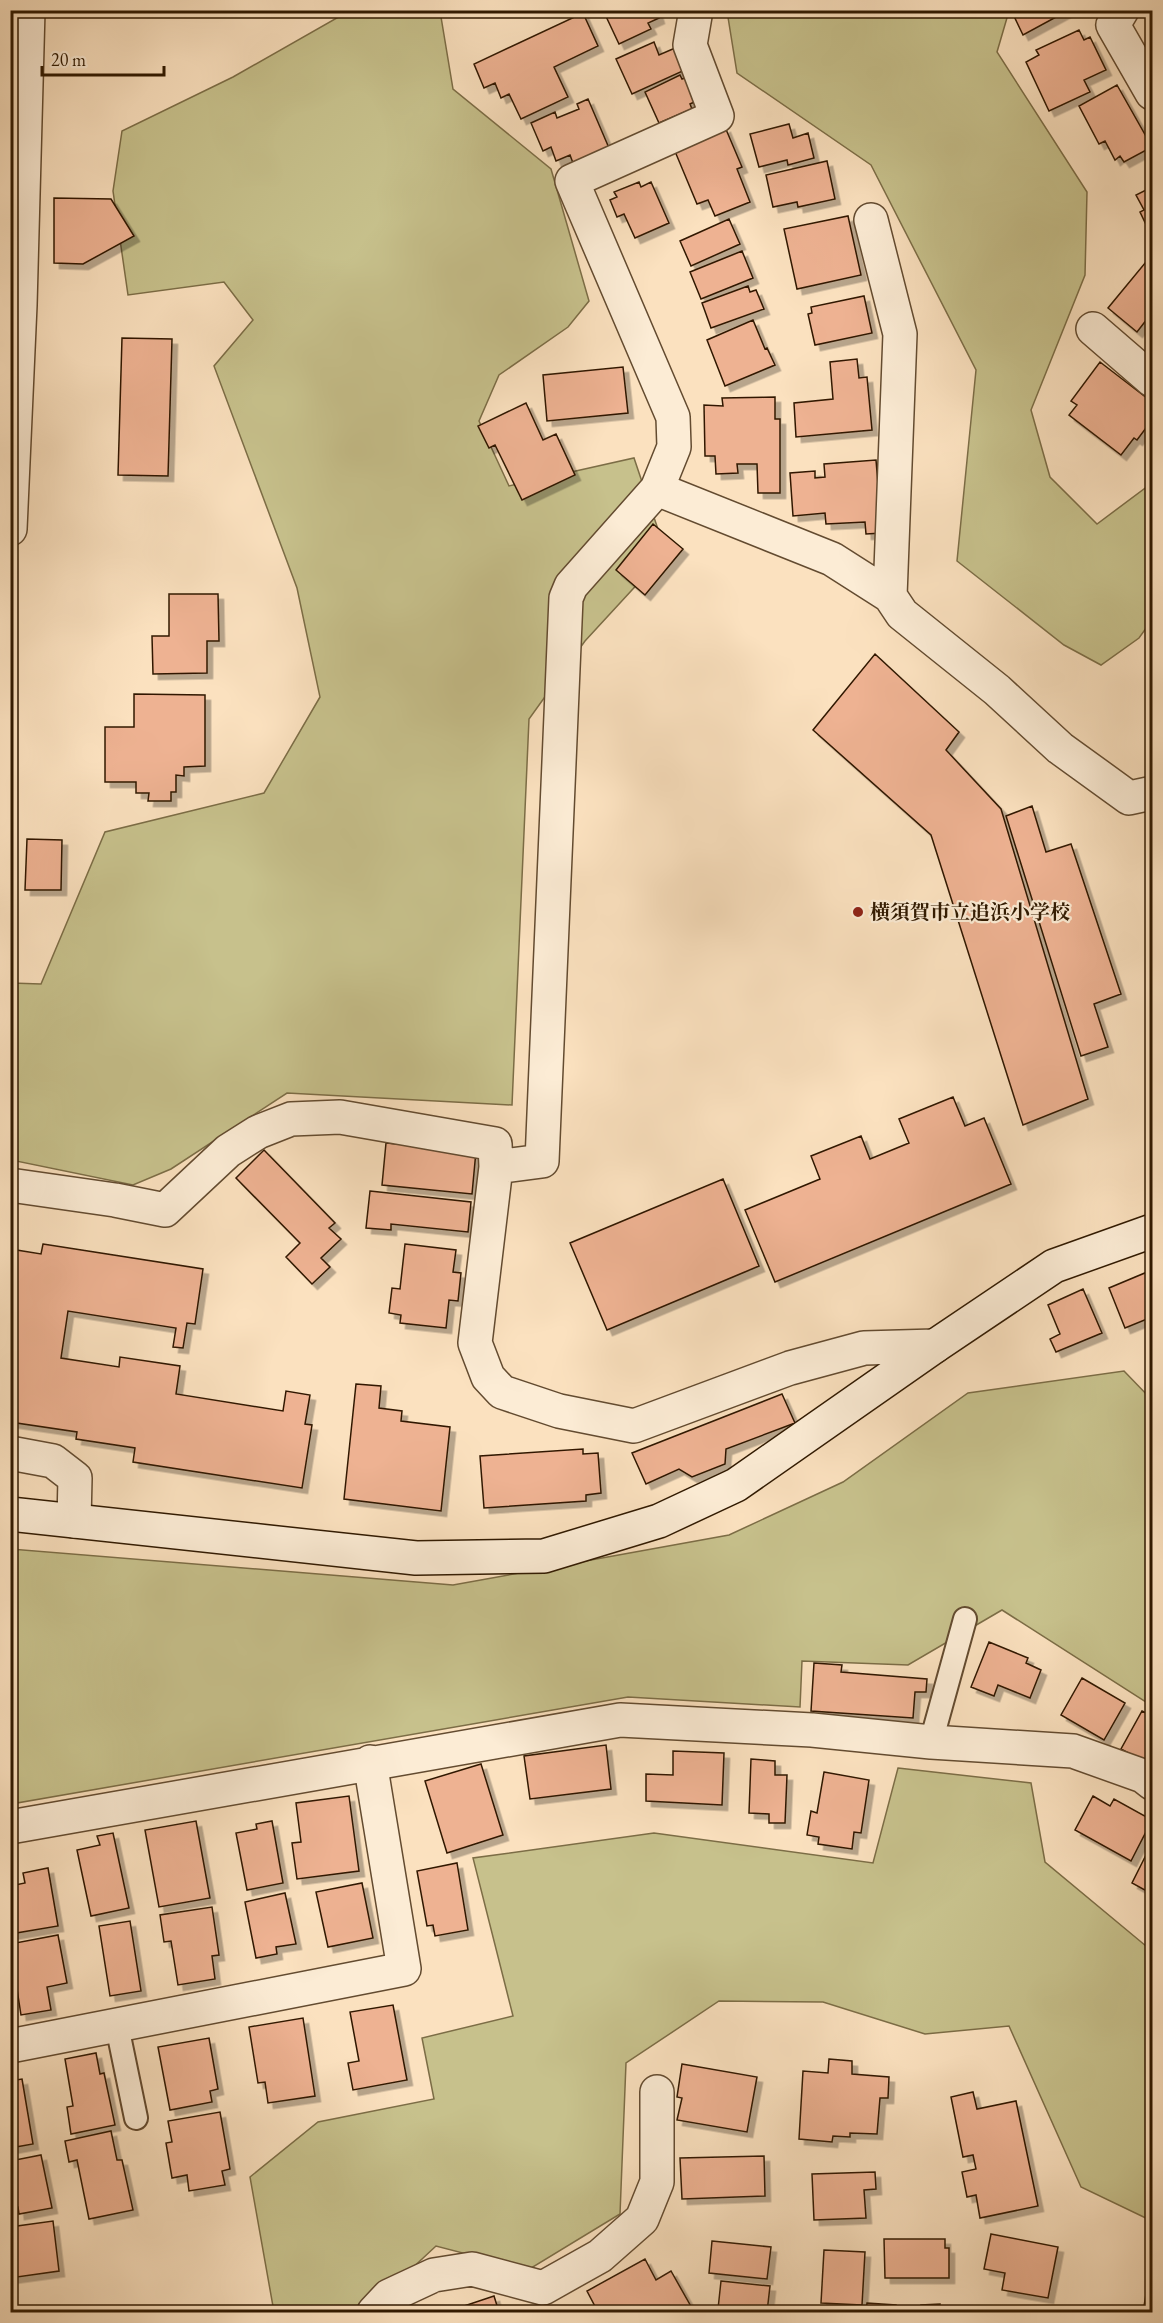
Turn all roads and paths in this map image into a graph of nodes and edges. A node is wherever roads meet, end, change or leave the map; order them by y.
1 (28, 10) edge
2 (696, 10) edge
3 (1122, 10) edge
4 (1152, 93) edge
5 (871, 220) dead end
6 (15, 305) edge
7 (1093, 329) dead end
8 (1148, 367) edge
9 (657, 489) junction
10 (10, 529) edge
11 (890, 596) junction
12 (1152, 792) edge
13 (496, 1167) junction
14 (10, 1185) edge
15 (1152, 1231) edge
16 (935, 1346) junction
17 (10, 1453) edge
18 (10, 1514) edge
19 (74, 1521) junction
20 (965, 1619) dead end
21 (930, 1742) junction
22 (370, 1762) junction
23 (1152, 1783) edge
24 (10, 1827) edge
25 (117, 2025) junction
26 (10, 2046) edge
27 (657, 2092) dead end
28 (136, 2118) dead end
29 (374, 2313) edge

1 - 6 street
2 - 9 street
3 - 4 street
5 - 11 street
6 - 10 street
7 - 8 street
9 - 11 street
9 - 13 street
11 - 12 street
13 - 14 street
13 - 16 street
15 - 16 street
16 - 19 street
17 - 19 street
18 - 19 street
20 - 21 lane
21 - 22 street
21 - 23 street
22 - 24 street
22 - 25 street
25 - 26 street
25 - 28 lane
27 - 29 street

